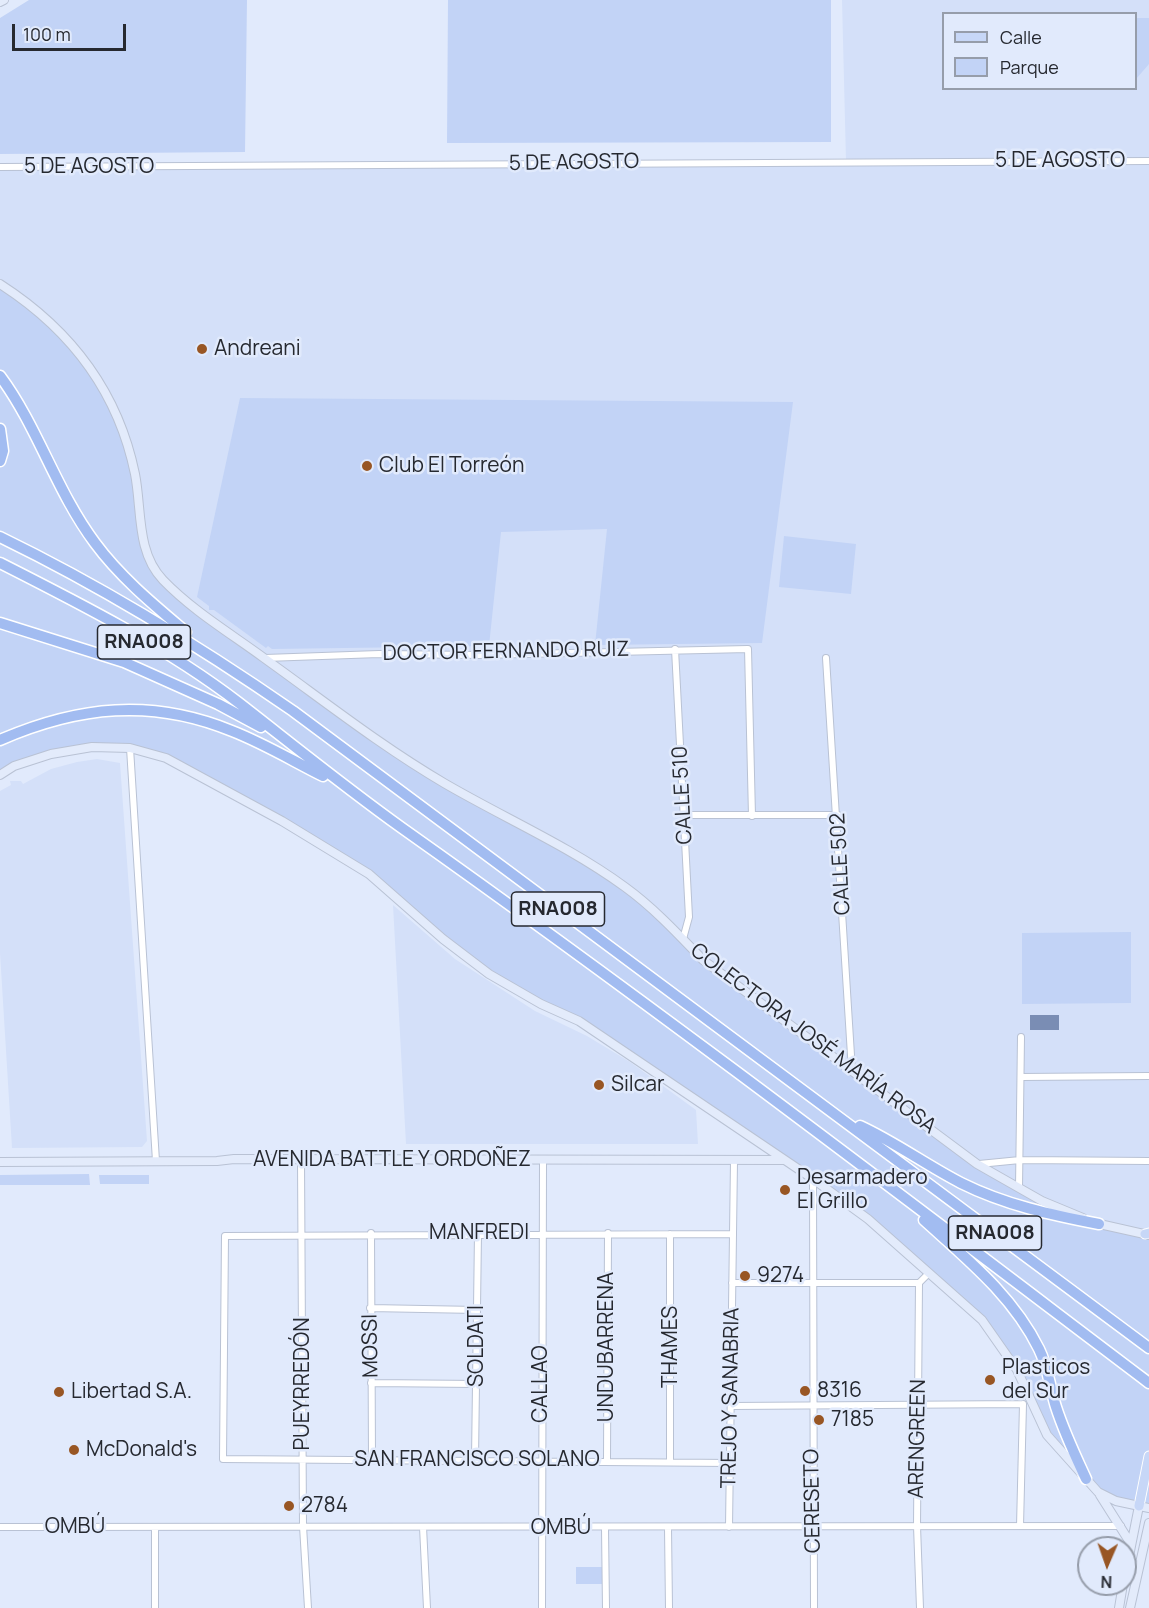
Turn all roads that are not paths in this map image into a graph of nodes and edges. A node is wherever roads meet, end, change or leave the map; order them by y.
1 (4, 0) edge
2 (0, 2) edge
3 (1149, 161) edge
4 (0, 167) edge
5 (0, 284) edge
6 (0, 376) edge
7 (0, 429) edge
8 (0, 461) edge
9 (0, 537) edge
10 (0, 562) edge
11 (0, 623) edge
12 (675, 649) junction
13 (213, 656) junction
14 (265, 658) junction
15 (826, 658) dead end
16 (279, 736) junction
17 (0, 740) edge
18 (130, 748) junction
19 (0, 774) edge
20 (344, 786) junction
21 (685, 815) junction
22 (838, 815) junction
23 (752, 816) junction
24 (683, 939) junction
25 (1022, 1037) dead end
26 (852, 1071) junction
27 (1149, 1076) edge
28 (1021, 1077) junction
29 (842, 1118) junction
30 (301, 1159) junction
31 (784, 1160) junction
32 (1020, 1160) junction
33 (156, 1161) junction
34 (543, 1161) junction
35 (734, 1161) junction
36 (1149, 1161) edge
37 (0, 1162) edge
38 (977, 1164) junction
39 (877, 1177) junction
40 (813, 1179) junction
41 (1019, 1187) junction
42 (1099, 1224) junction
43 (371, 1233) junction
44 (478, 1233) junction
45 (542, 1233) junction
46 (608, 1233) junction
47 (303, 1234) junction
48 (670, 1234) junction
49 (732, 1234) junction
50 (1148, 1234) edge
51 (929, 1273) junction
52 (732, 1283) junction
53 (811, 1283) junction
54 (919, 1283) junction
55 (370, 1308) junction
56 (477, 1310) junction
57 (1149, 1348) edge
58 (371, 1383) junction
59 (1149, 1383) edge
60 (477, 1384) junction
61 (1031, 1398) junction
62 (1023, 1404) junction
63 (812, 1405) junction
64 (918, 1405) junction
65 (732, 1406) junction
66 (1149, 1456) edge
67 (223, 1459) joint
68 (303, 1459) junction
69 (372, 1459) junction
70 (475, 1459) junction
71 (541, 1460) junction
72 (607, 1460) junction
73 (670, 1461) junction
74 (731, 1463) junction
75 (1086, 1479) junction
76 (1098, 1492) junction
77 (1139, 1506) junction
78 (1149, 1508) edge
79 (1149, 1522) edge
80 (303, 1526) junction
81 (812, 1526) junction
82 (917, 1526) junction
83 (1020, 1526) junction
84 (1122, 1526) junction
85 (0, 1527) edge
86 (155, 1527) junction
87 (423, 1527) junction
88 (729, 1527) junction
89 (540, 1528) junction
90 (605, 1528) junction
91 (668, 1528) junction
92 (1127, 1536) edge
93 (1133, 1536) edge
94 (1147, 1540) edge
95 (155, 1608) edge
96 (308, 1608) edge
97 (427, 1608) edge
98 (542, 1608) edge
99 (606, 1608) edge
100 (669, 1608) edge
101 (814, 1608) edge
102 (920, 1608) edge
103 (1130, 1608) edge

1 - 2 main road
3 - 4 street, 5 DE AGOSTO
5 - 14 main road, COLECTORA JOSÉ MARÍA ROSA
6 - 13 highway
7 - 8 highway
9 - 13 highway, RNA008
10 - 16 highway, RNA008
11 - 16 highway
12 - 14 street, DOCTOR FERNANDO RUIZ
12 - 21 street, CALLE 510
12 - 23 street, DOCTOR FERNANDO RUIZ
13 - 29 highway, RNA008
14 - 24 main road, COLECTORA JOSÉ MARÍA ROSA
15 - 22 street, CALLE 502
16 - 20 highway, RNA008
17 - 20 highway
18 - 19 main road
18 - 31 main road
18 - 33 street
20 - 39 highway, RNA008
21 - 23 street
21 - 24 street, CALLE 510
22 - 23 street
22 - 26 street, CALLE 502
24 - 26 main road, COLECTORA JOSÉ MARÍA ROSA
25 - 28 street
26 - 38 main road, COLECTORA JOSÉ MARÍA ROSA
27 - 28 street
28 - 32 street
29 - 42 highway
29 - 57 highway, RNA008
30 - 33 main road, AVENIDA BATTLE Y ORDOÑEZ
30 - 34 main road, AVENIDA BATTLE Y ORDOÑEZ
30 - 47 street, PUEYRREDÓN
31 - 35 main road, AVENIDA BATTLE Y ORDOÑEZ
31 - 40 main road
32 - 36 street
32 - 38 street
32 - 41 street
33 - 37 main road, AVENIDA BATTLE Y ORDOÑEZ
34 - 35 main road, AVENIDA BATTLE Y ORDOÑEZ
34 - 45 street, CALLAO
35 - 49 street, TREJO Y SANABRIA
38 - 41 main road, COLECTORA JOSÉ MARÍA ROSA
39 - 59 highway, RNA008
39 - 75 highway
40 - 51 main road
40 - 53 street, CERESETO
41 - 42 main road, COLECTORA JOSÉ MARÍA ROSA
42 - 50 main road, COLECTORA JOSÉ MARÍA ROSA
43 - 44 street, MANFREDI
43 - 47 street, MANFREDI
43 - 55 street, MOSSI
44 - 45 street, MANFREDI
44 - 56 street, SOLDATI
45 - 46 street, MANFREDI
45 - 71 street, CALLAO
46 - 48 street, MANFREDI
46 - 72 street, UNDUBARRENA
47 - 67 street, MANFREDI
47 - 68 street, PUEYRREDÓN
48 - 49 street, MANFREDI
48 - 73 street, THAMES
49 - 52 street, TREJO Y SANABRIA
51 - 54 street
51 - 61 main road
52 - 53 street
52 - 65 street, TREJO Y SANABRIA
53 - 54 street
53 - 63 street, CERESETO
54 - 64 street, ARENGREEN
55 - 56 street
55 - 58 street, MOSSI
56 - 60 street, SOLDATI
58 - 60 street
58 - 69 street, MOSSI
60 - 70 street, SOLDATI
61 - 62 street
61 - 75 main road
62 - 64 street
62 - 83 street
63 - 64 street
63 - 65 street
63 - 81 street, CERESETO
64 - 82 street, ARENGREEN
65 - 74 street, TREJO Y SANABRIA
66 - 77 main road
67 - 68 street, SAN FRANCISCO SOLANO
68 - 69 street, SAN FRANCISCO SOLANO
68 - 80 street, PUEYRREDÓN
69 - 70 street, SAN FRANCISCO SOLANO
70 - 71 street, SAN FRANCISCO SOLANO
71 - 72 street, SAN FRANCISCO SOLANO
71 - 89 street, CALLAO
72 - 73 street, SAN FRANCISCO SOLANO
73 - 74 street, SAN FRANCISCO SOLANO
74 - 88 street, TREJO Y SANABRIA
75 - 76 main road
76 - 77 main road
76 - 84 main road
77 - 78 main road
77 - 93 main road
79 - 94 main road
80 - 86 street, OMBÚ
80 - 87 street, OMBÚ
80 - 96 street, PUEYRREDÓN
81 - 82 street, OMBÚ
81 - 88 street, OMBÚ
81 - 101 street, CERESETO
82 - 83 street, OMBÚ
82 - 102 street, ARENGREEN
83 - 84 street, OMBÚ
84 - 92 main road
85 - 86 street, OMBÚ
86 - 95 street
87 - 89 street, OMBÚ
87 - 97 street
88 - 91 street, OMBÚ
89 - 90 street, OMBÚ
89 - 98 street, CALLAO
90 - 91 street, OMBÚ
90 - 99 street
91 - 100 street
94 - 103 main road

